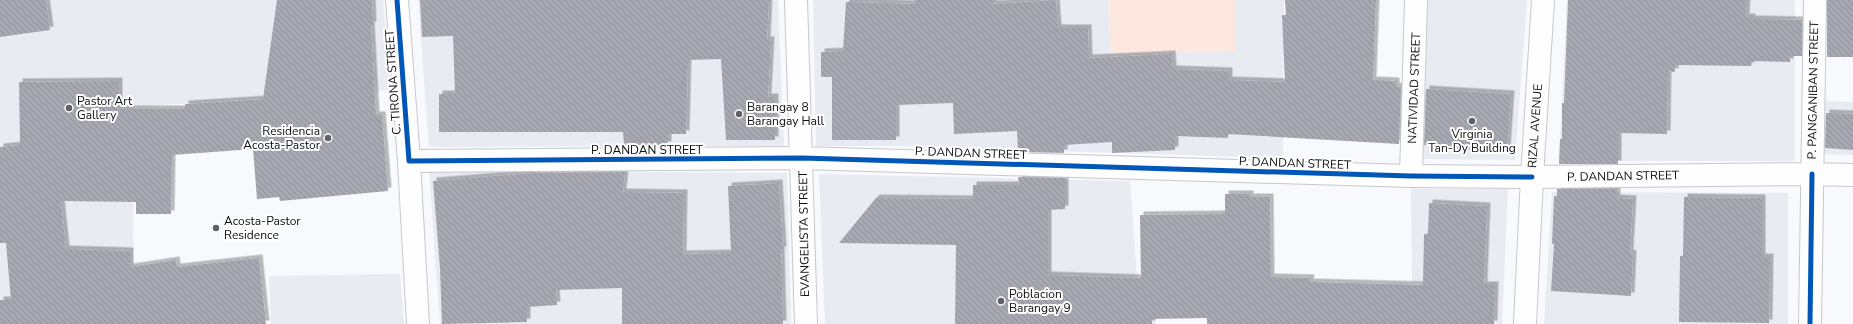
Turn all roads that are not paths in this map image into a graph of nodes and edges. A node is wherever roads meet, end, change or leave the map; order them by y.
1 (397, 0) edge
2 (796, 0) edge
3 (1416, 0) edge
4 (1544, 0) edge
5 (1815, 0) edge
6 (802, 158) junction
7 (409, 162) junction
8 (1812, 174) junction
9 (1853, 175) edge
10 (1411, 176) junction
11 (1532, 177) junction
12 (418, 324) edge
13 (806, 324) edge
14 (1525, 324) edge
15 (1810, 324) edge

1 - 7 street, C. TIRONA STREET
2 - 6 street, EVANGELISTA STREET
3 - 10 street, NATIVIDAD STREET
4 - 11 street, RIZAL AVENUE
5 - 8 street, P. PANGANIBAN STREET
6 - 7 street, P. DANDAN STREET
6 - 10 street, P. DANDAN STREET
6 - 13 street, EVANGELISTA STREET
7 - 12 street, C. TIRONA STREET
8 - 9 street, P. DANDAN STREET
8 - 11 street, P. DANDAN STREET
8 - 15 street, P. PANGANIBAN STREET
10 - 11 street, P. DANDAN STREET
11 - 14 street, RIZAL AVENUE

